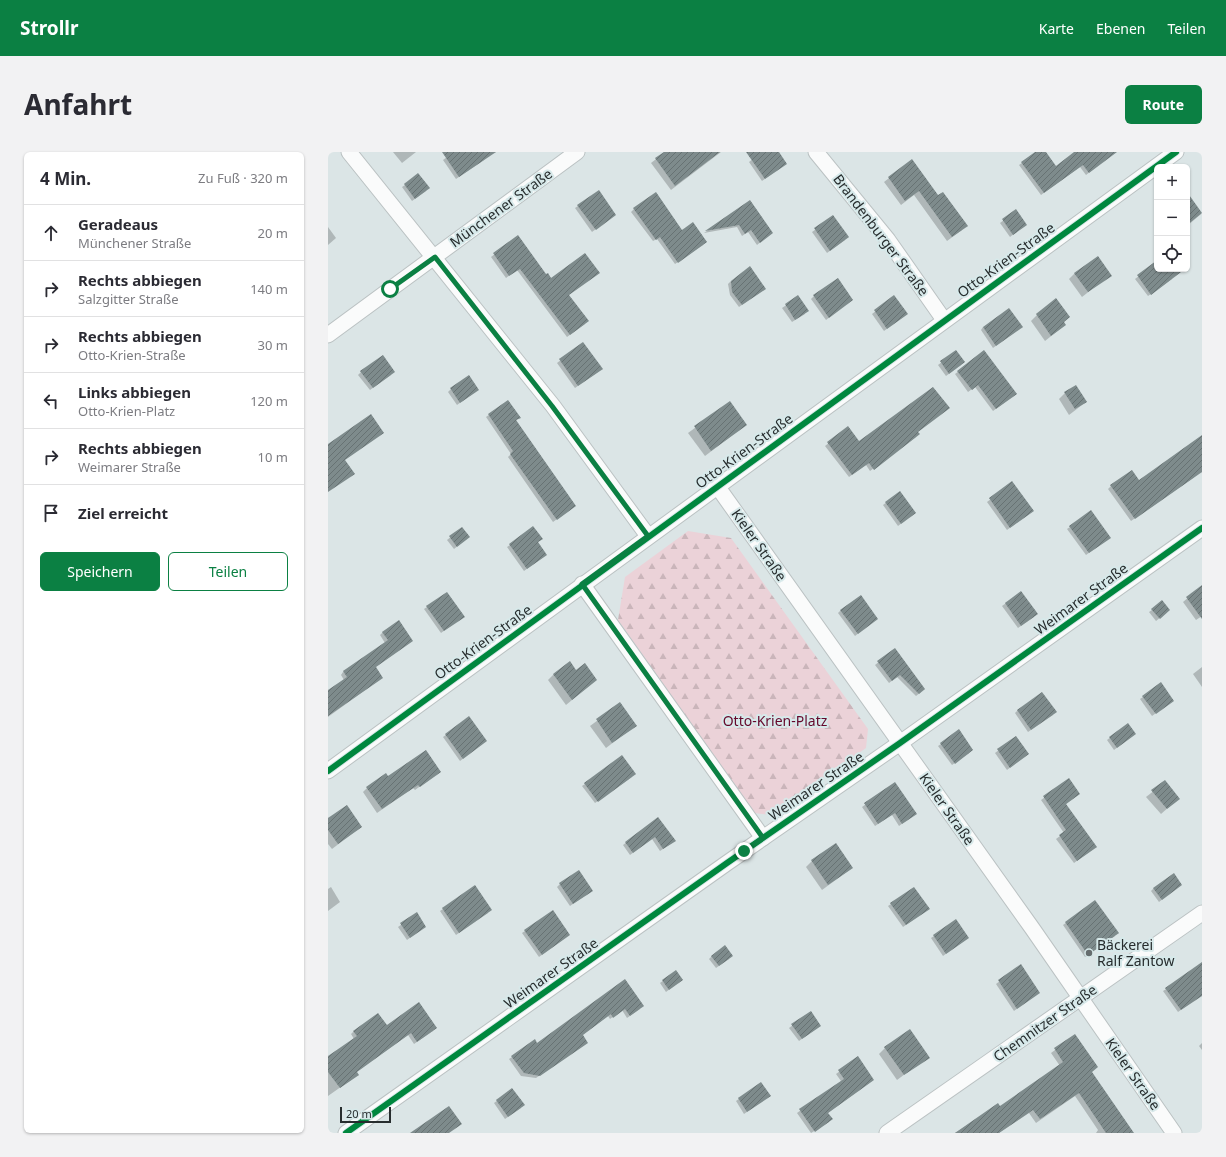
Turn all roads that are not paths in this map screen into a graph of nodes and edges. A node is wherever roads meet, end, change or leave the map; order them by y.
1 (349, 152) edge
2 (577, 152) edge
3 (816, 152) edge
4 (1176, 152) edge
5 (435, 257) junction
6 (944, 320) junction
7 (328, 335) edge
8 (717, 486) junction
9 (1202, 528) edge
10 (648, 536) junction
11 (582, 584) junction
12 (900, 743) junction
13 (328, 771) edge
14 (763, 838) junction
15 (1202, 913) edge
16 (1081, 998) junction
17 (346, 1133) edge
18 (887, 1133) edge
19 (1174, 1133) edge

1 - 5 street
2 - 5 street, Münchener Straße
3 - 6 street, Brandenburger Straße
4 - 6 street, Otto-Krien-Straße
5 - 7 street, Münchener Straße
5 - 10 street
6 - 8 street, Otto-Krien-Straße
8 - 10 street, Otto-Krien-Straße
8 - 12 street, Kieler Straße
9 - 12 street, Weimarer Straße
10 - 11 street, Otto-Krien-Straße
11 - 13 street, Otto-Krien-Straße
11 - 14 street
12 - 14 street, Weimarer Straße
12 - 16 street, Kieler Straße
14 - 17 street, Weimarer Straße
15 - 16 street, Chemnitzer Straße
16 - 18 street, Chemnitzer Straße
16 - 19 street, Kieler Straße

